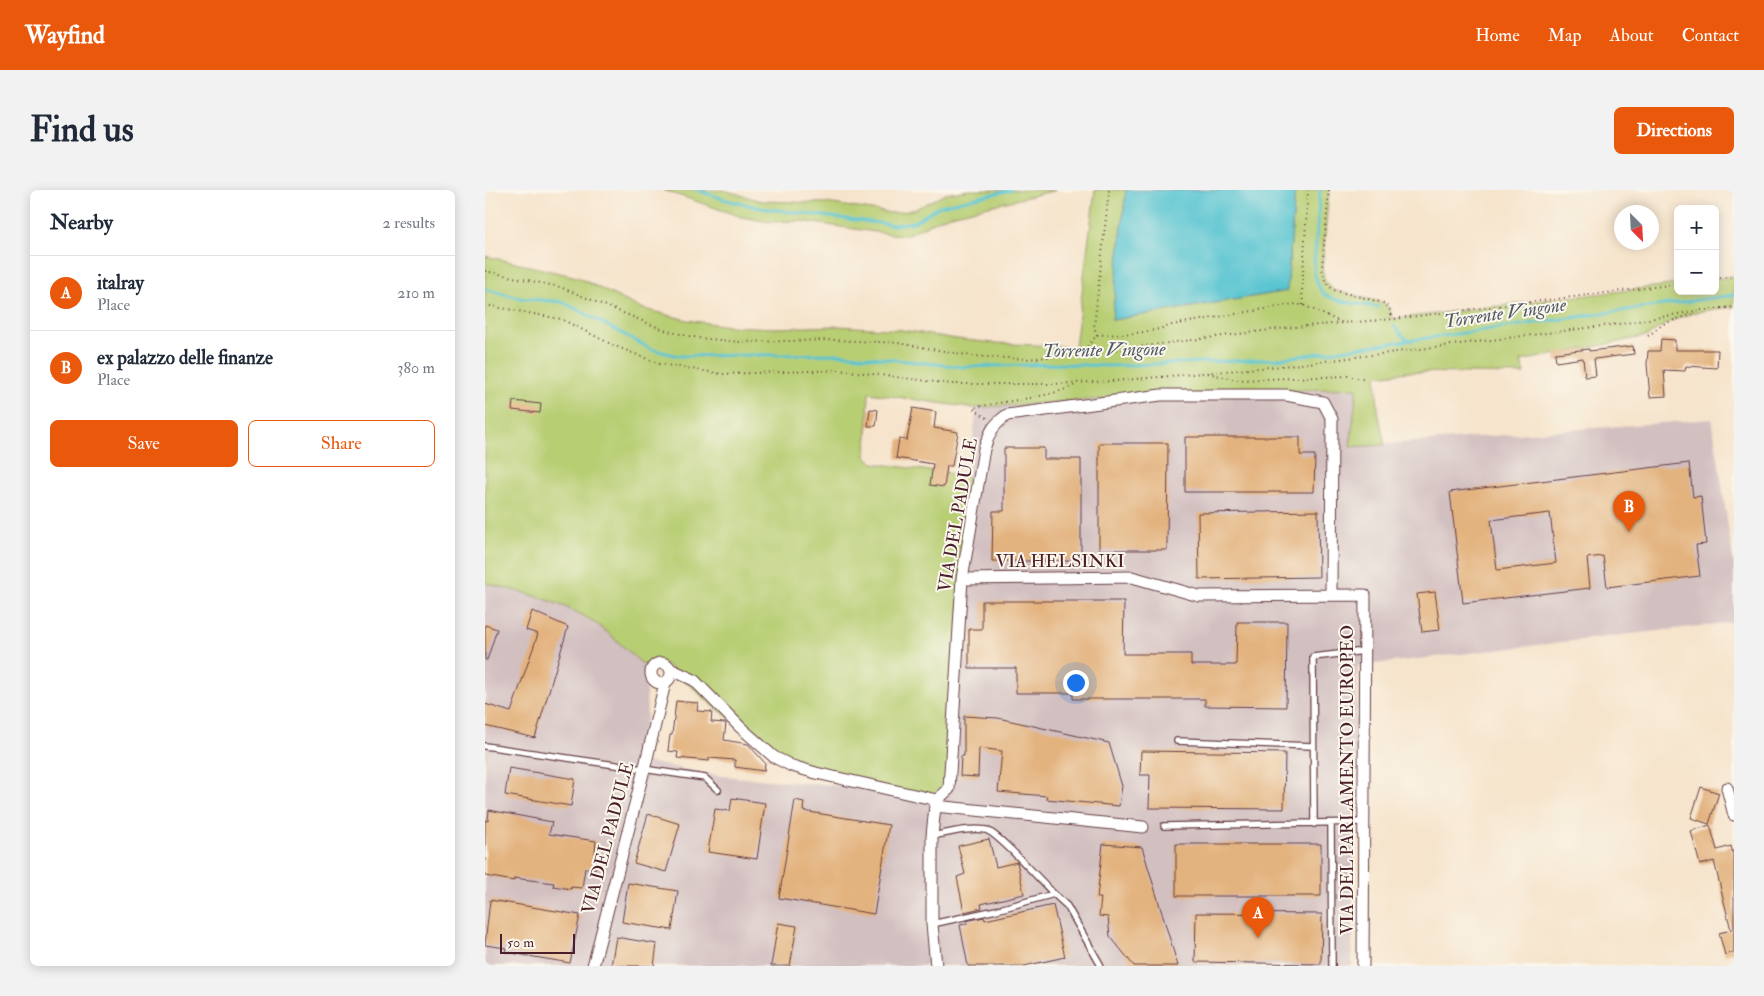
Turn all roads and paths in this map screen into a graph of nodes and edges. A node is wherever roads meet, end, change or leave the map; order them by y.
1 (1109, 190) edge
2 (1308, 190) edge
3 (1329, 190) edge
4 (485, 270) edge
5 (1734, 276) edge
6 (1719, 278) edge
7 (1674, 284) edge
8 (485, 305) edge
9 (1303, 305) junction
10 (1734, 307) edge
11 (1701, 310) junction
12 (1393, 319) junction
13 (1344, 324) junction
14 (1097, 335) junction
15 (1649, 336) dead end
16 (1081, 354) junction
17 (1205, 372) junction
18 (1366, 380) dead end
19 (1079, 383) junction
20 (995, 424) junction
21 (962, 579) junction
22 (1331, 595) junction
23 (1365, 595) joint
24 (1365, 651) junction
25 (670, 669) junction
26 (660, 682) junction
27 (1177, 741) dead end
28 (485, 746) edge
29 (1313, 746) junction
30 (644, 770) junction
31 (1727, 788) dead end
32 (718, 790) dead end
33 (936, 803) junction
34 (1734, 815) edge
35 (1364, 822) junction
36 (1331, 823) junction
37 (1314, 824) junction
38 (1164, 826) dead end
39 (1143, 827) dead end
40 (932, 836) junction
41 (1053, 894) junction
42 (932, 924) junction
43 (1101, 965) edge
44 (593, 966) edge
45 (936, 966) edge
46 (1093, 966) edge
47 (1332, 966) edge
48 (1363, 966) edge

1 - 14 path
2 - 9 path
3 - 12 path
4 - 16 path
5 - 6 path
7 - 12 path
8 - 19 path
9 - 13 path
9 - 14 path
10 - 11 path
11 - 15 path
11 - 17 path
12 - 13 path
13 - 16 path
14 - 16 path
17 - 18 path
17 - 19 path
19 - 20 path
20 - 21 street, VIA DEL PADULE
20 - 22 street, VIA DEL PADULE
21 - 22 street, VIA HELSINKI
21 - 33 street, VIA DEL PADULE
22 - 23 street, VIA HELSINKI
23 - 24 street, VIA DEL PARLAMENTO EUROPEO
24 - 29 lane
24 - 35 street, VIA DEL PARLAMENTO EUROPEO
25 - 26 street, VIA DEL PADULE
25 - 26 street, VIA DEL PADULE
25 - 33 street, VIA DEL PADULE
26 - 30 street, VIA DEL PADULE
27 - 29 lane
28 - 30 lane
29 - 37 lane
30 - 32 lane
30 - 44 street, VIA DEL PADULE
31 - 34 street
33 - 39 street
33 - 40 street
35 - 36 lane
35 - 48 street, VIA DEL PARLAMENTO EUROPEO
36 - 37 lane
36 - 47 lane
37 - 38 lane
40 - 41 lane
40 - 42 street
41 - 42 lane
41 - 43 lane
42 - 45 street
43 - 46 lane

